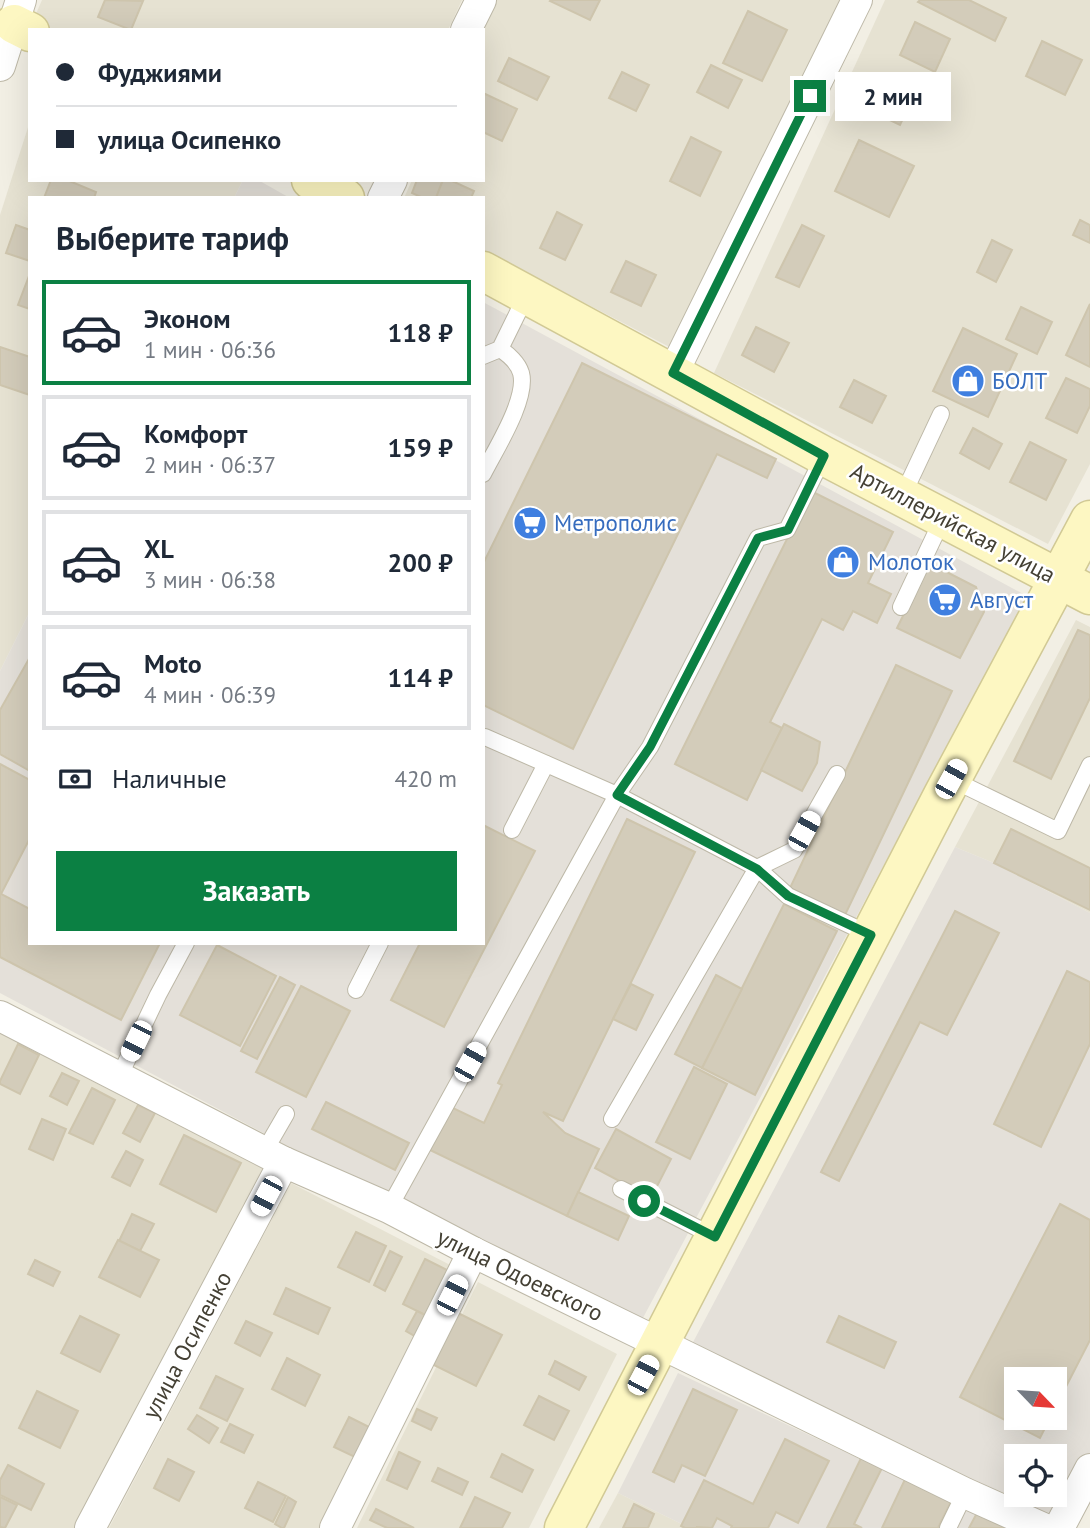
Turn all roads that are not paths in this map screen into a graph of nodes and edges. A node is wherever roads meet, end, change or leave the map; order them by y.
1 (481, 0) edge
2 (857, 0) edge
3 (21, 19) edge
4 (467, 28) edge
5 (0, 66) edge
6 (316, 182) edge
7 (341, 196) edge
8 (485, 272) edge
9 (527, 294) junction
10 (500, 349) junction
11 (485, 355) edge
12 (673, 373) junction
13 (941, 414) dead end
14 (824, 456) junction
15 (485, 470) edge
16 (902, 497) junction
17 (943, 518) junction
18 (1090, 520) edge
19 (1075, 587) edge
20 (901, 607) dead end
21 (485, 738) edge
22 (546, 764) junction
23 (1090, 765) edge
24 (837, 774) dead end
25 (951, 779) junction
26 (617, 795) junction
27 (512, 830) dead end
28 (757, 869) junction
29 (871, 935) junction
30 (185, 945) edge
31 (379, 945) edge
32 (356, 990) dead end
33 (0, 1016) edge
34 (118, 1077) junction
35 (286, 1114) dead end
36 (611, 1119) dead end
37 (274, 1157) junction
38 (621, 1189) dead end
39 (389, 1208) junction
40 (715, 1237) junction
41 (473, 1252) junction
42 (659, 1343) junction
43 (1090, 1469) edge
44 (965, 1493) junction
45 (90, 1528) edge
46 (335, 1528) edge
47 (564, 1528) edge
48 (948, 1528) edge
49 (1043, 1528) edge
50 (1059, 1528) edge

1 - 4 street
2 - 12 street
3 - 5 street
6 - 7 street
8 - 9 street, Артиллерийская улица
9 - 10 lane
9 - 12 street, Артиллерийская улица
10 - 11 lane
10 - 15 lane
12 - 14 street, Артиллерийская улица
13 - 16 lane
14 - 16 street, Артиллерийская улица
14 - 26 lane
16 - 17 street, Артиллерийская улица
17 - 19 street, Артиллерийская улица
17 - 20 lane
18 - 19 street
19 - 25 street
21 - 22 lane
22 - 26 lane
22 - 27 lane
23 - 25 lane
24 - 28 lane
25 - 29 street
26 - 28 lane
26 - 39 lane
28 - 29 lane
28 - 36 lane
29 - 40 street
30 - 34 lane
31 - 32 lane
33 - 34 street, улица Одоевского
34 - 37 street, улица Одоевского
35 - 37 lane
37 - 39 street, улица Одоевского
37 - 45 street, улица Осипенко
38 - 40 lane
39 - 41 street, улица Одоевского
40 - 42 street
41 - 42 street, улица Одоевского
41 - 46 street
42 - 44 street, улица Одоевского
42 - 47 street
43 - 50 street
44 - 48 lane
44 - 49 street, улица Одоевского

